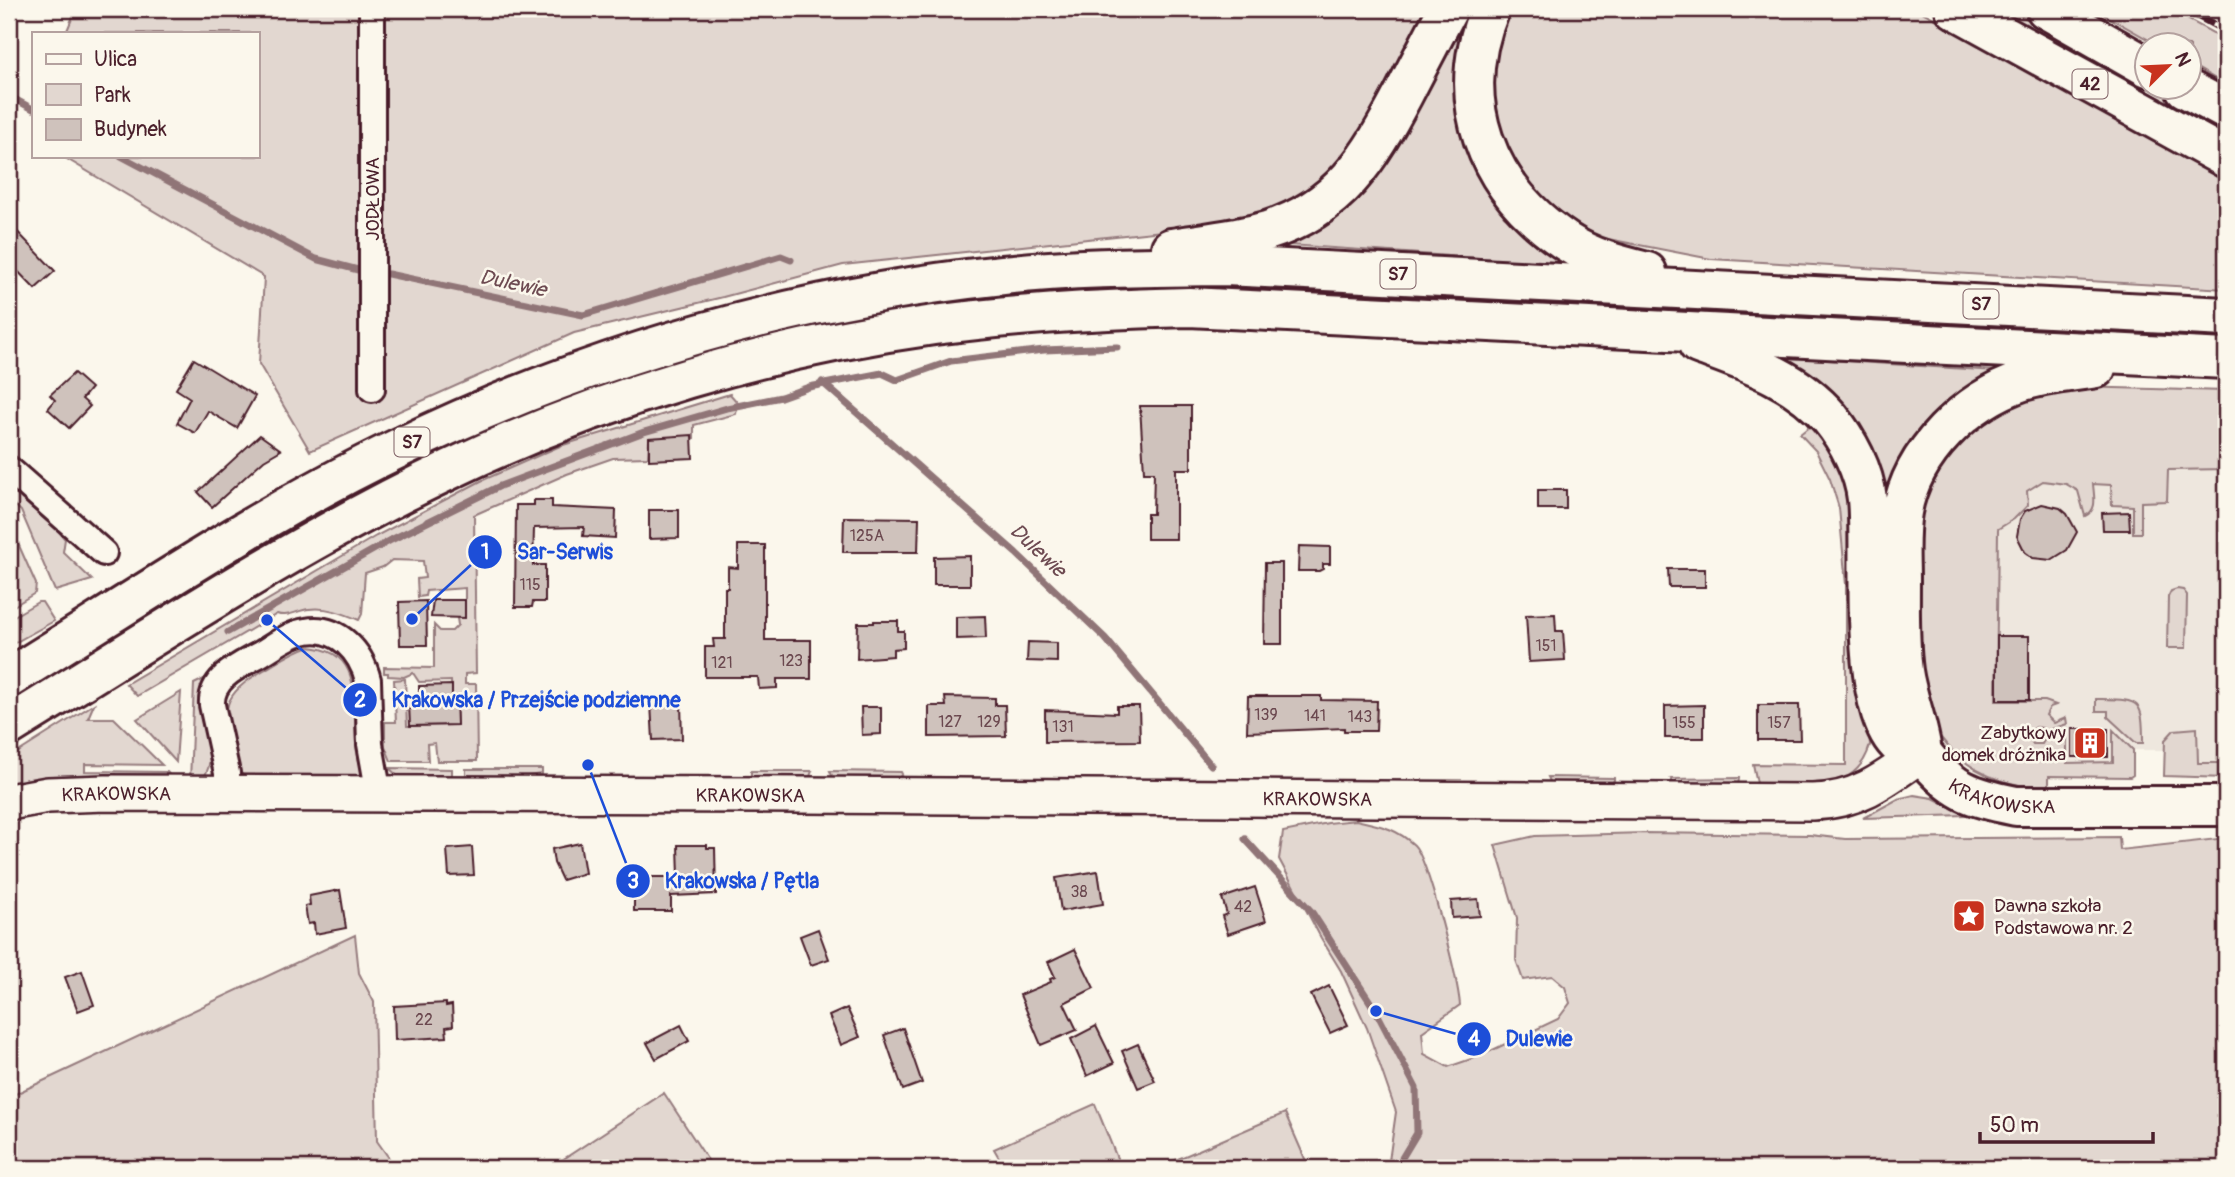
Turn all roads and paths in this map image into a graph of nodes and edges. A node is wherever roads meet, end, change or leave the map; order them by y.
1 (372, 9) edge
2 (1448, 9) edge
3 (1490, 9) edge
4 (1955, 9) edge
5 (2046, 9) edge
6 (2134, 60) edge
7 (2204, 98) edge
8 (2226, 110) edge
9 (2226, 158) edge
10 (1060, 270) junction
11 (1735, 292) junction
12 (2226, 317) edge
13 (1663, 330) junction
14 (2171, 356) junction
15 (2226, 359) edge
16 (372, 389) dead end
17 (9, 469) edge
18 (104, 553) dead end
19 (9, 678) edge
20 (9, 726) edge
21 (1922, 753) junction
22 (227, 794) junction
23 (379, 795) junction
24 (9, 802) edge
25 (2226, 806) edge

1 - 16 street, JODŁOWA
2 - 10 main road
3 - 11 main road
4 - 9 main road, 42
5 - 6 main road, 42
7 - 8 main road
10 - 11 main road, S7
10 - 19 main road, S7
11 - 12 main road, S7
13 - 14 main road, S7
13 - 20 main road, S7
13 - 21 main road
14 - 15 main road, S7
14 - 21 main road
17 - 18 street
21 - 23 street, KRAKOWSKA
21 - 25 main road, KRAKOWSKA
22 - 23 street, KRAKOWSKA
22 - 23 street
22 - 24 street, KRAKOWSKA

